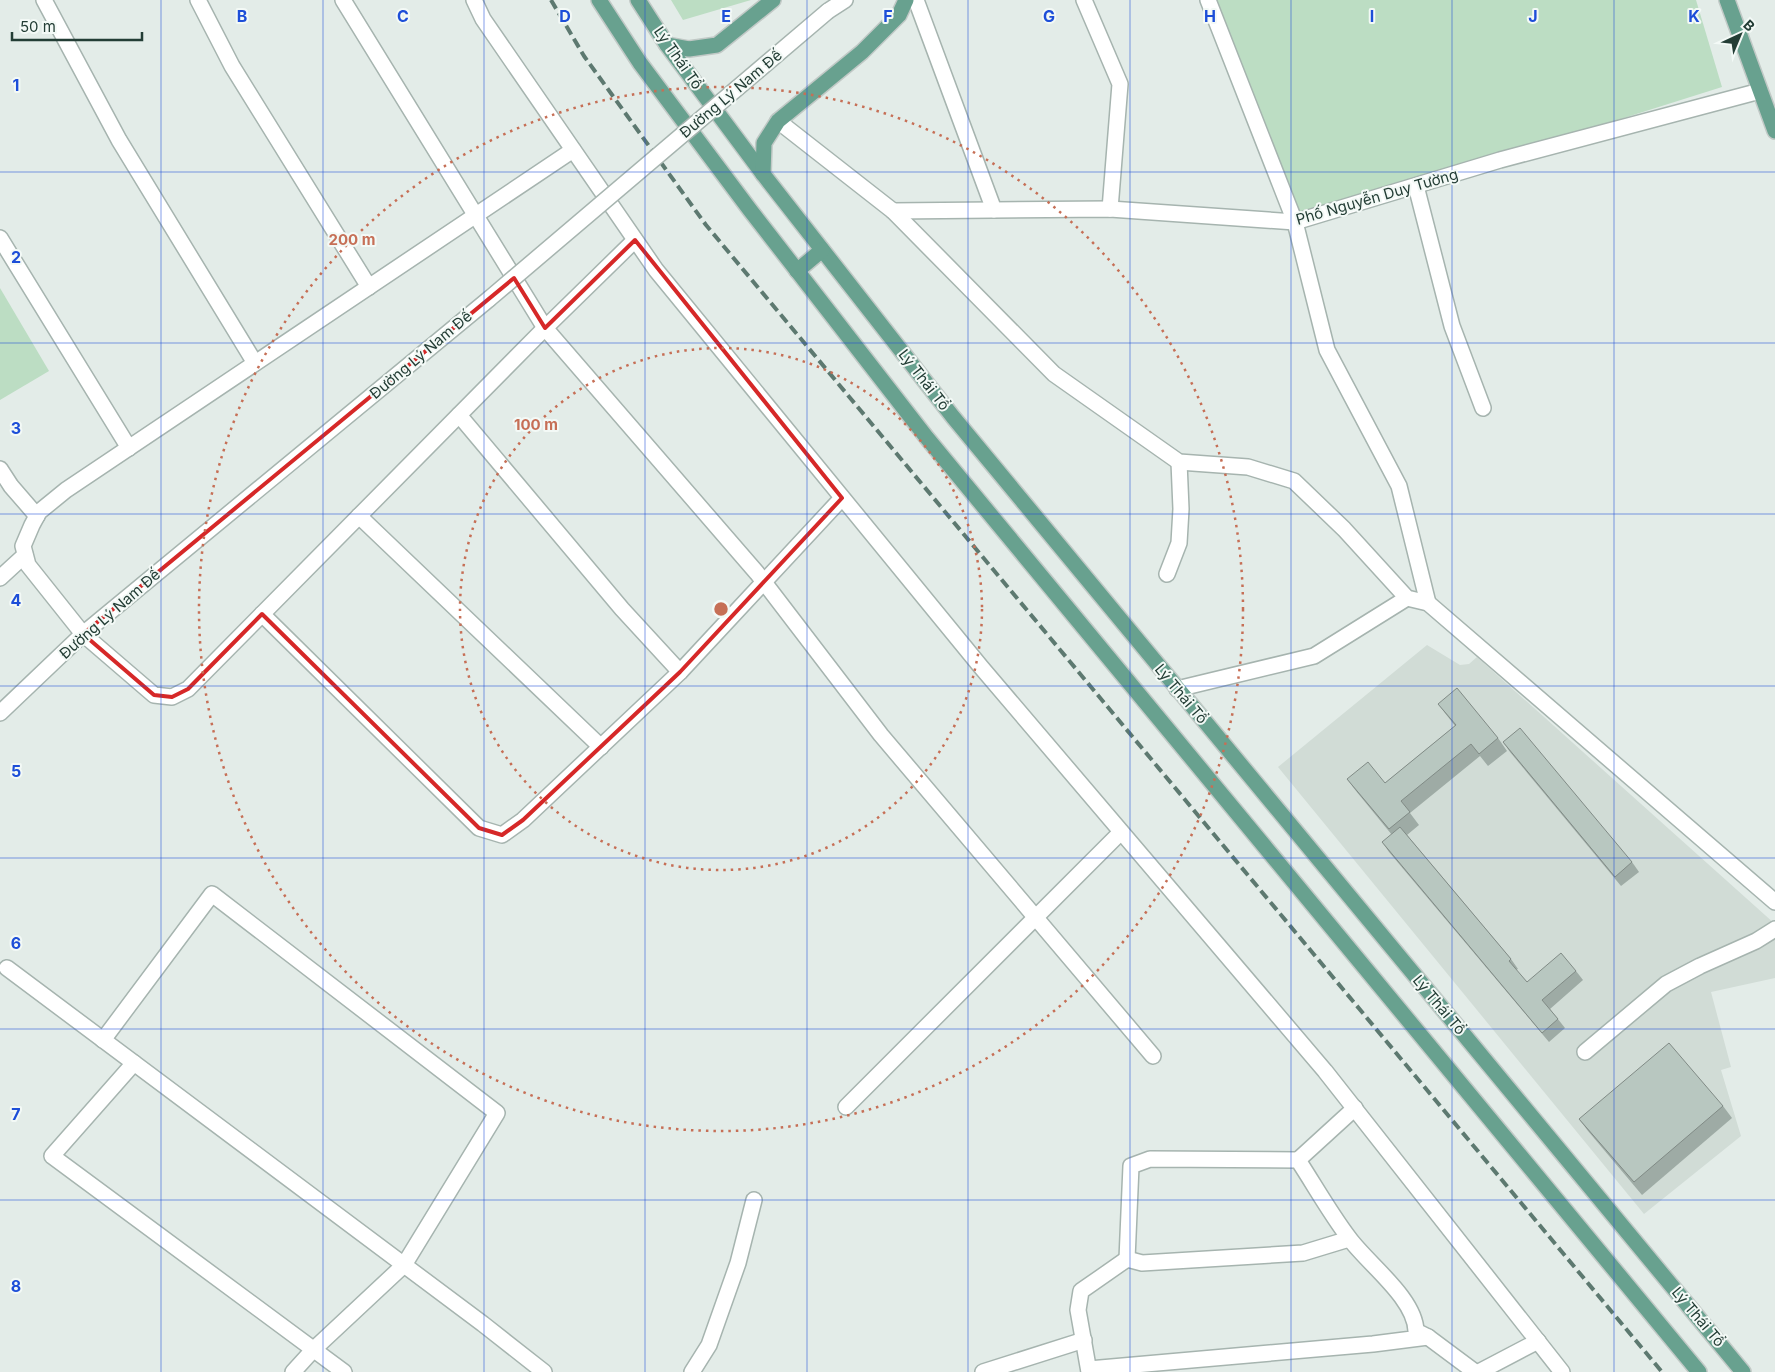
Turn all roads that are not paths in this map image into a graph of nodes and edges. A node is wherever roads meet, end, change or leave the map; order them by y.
1 (44, 0) edge
2 (198, 0) edge
3 (343, 0) edge
4 (474, 0) edge
5 (599, 0) edge
6 (638, 0) edge
7 (773, 0) edge
8 (845, 0) edge
9 (906, 0) edge
10 (916, 0) edge
11 (1084, 0) edge
12 (1208, 0) edge
13 (1727, 0) edge
14 (668, 45) junction
15 (1760, 91) junction
16 (778, 121) junction
17 (1775, 131) edge
18 (573, 150) junction
19 (763, 174) junction
20 (1416, 186) junction
21 (1110, 209) junction
22 (994, 210) junction
23 (893, 211) junction
24 (475, 216) junction
25 (1295, 222) junction
26 (0, 238) edge
27 (635, 240) junction
28 (822, 250) junction
29 (797, 271) junction
30 (369, 287) junction
31 (545, 328) junction
32 (255, 363) junction
33 (1483, 408) dead end
34 (458, 415) junction
35 (129, 448) junction
36 (1178, 462) junction
37 (0, 469) edge
38 (842, 498) junction
39 (38, 516) junction
40 (359, 516) junction
41 (25, 555) junction
42 (1167, 574) dead end
43 (0, 578) edge
44 (764, 583) junction
45 (1407, 598) junction
46 (1428, 603) junction
47 (262, 614) junction
48 (83, 634) junction
49 (680, 672) junction
50 (1177, 689) junction
51 (0, 714) edge
52 (601, 746) junction
53 (1121, 832) junction
54 (1775, 902) edge
55 (1036, 917) junction
56 (1775, 929) edge
57 (7, 968) dead end
58 (103, 1040) junction
59 (1584, 1052) dead end
60 (1154, 1056) dead end
61 (134, 1063) junction
62 (846, 1107) dead end
63 (1355, 1108) junction
64 (1298, 1160) junction
65 (754, 1200) dead end
66 (1349, 1239) junction
67 (1128, 1259) junction
68 (404, 1265) junction
69 (1428, 1337) junction
70 (1084, 1340) junction
71 (1538, 1341) junction
72 (313, 1350) junction
73 (1089, 1370) edge
74 (293, 1372) edge
75 (344, 1372) edge
76 (544, 1372) edge
77 (692, 1372) edge
78 (983, 1372) edge
79 (1477, 1372) edge
80 (1562, 1372) edge
81 (1699, 1372) edge
82 (1743, 1372) edge

1 - 32 street
2 - 30 street
3 - 24 street
4 - 18 street
5 - 29 main road
6 - 14 main road, Lý Thái Tổ
7 - 14 main road
8 - 48 street, Đường Lý Nam Đế, bridge
9 - 16 main road
10 - 22 street
11 - 21 street
12 - 25 street
13 - 15 main road
14 - 19 main road, Lý Thái Tổ
15 - 17 main road
15 - 20 street, Phố Nguyễn Duy Tường
16 - 19 main road
16 - 23 street
18 - 24 street
18 - 27 street
19 - 28 main road, Lý Thái Tổ
20 - 25 street, Phố Nguyễn Duy Tường
20 - 33 street
21 - 22 street, Phố Nguyễn Duy Tường
21 - 25 street, Phố Nguyễn Duy Tường
22 - 23 street, Phố Nguyễn Duy Tường
23 - 36 street
24 - 30 street
24 - 31 street
25 - 46 street
26 - 35 street
27 - 31 street
27 - 38 street
28 - 29 main road
28 - 50 main road, Lý Thái Tổ
29 - 81 main road
30 - 32 street
31 - 34 street
31 - 44 street
32 - 35 street
34 - 40 street
34 - 49 street
35 - 39 street
36 - 42 street
36 - 45 street
37 - 39 street
38 - 44 street
38 - 53 street
39 - 41 street
40 - 47 street
40 - 52 street
41 - 43 street
41 - 48 street
44 - 49 street
44 - 55 street
45 - 46 street
45 - 50 street
46 - 54 street
47 - 48 street
47 - 52 street
48 - 51 street, Đường Lý Nam Đế
49 - 52 street
50 - 82 main road, Lý Thái Tổ
53 - 55 street
53 - 63 street
55 - 60 street
55 - 62 street
56 - 59 street
57 - 58 street
58 - 61 street
58 - 68 street
61 - 68 street
61 - 72 street
63 - 64 street
63 - 71 street
64 - 66 street
64 - 67 street
65 - 77 street
66 - 67 street
66 - 69 street
67 - 70 street
68 - 72 street
68 - 76 street
69 - 73 street
69 - 79 street
70 - 73 street
70 - 78 street
71 - 79 street
71 - 80 street
72 - 74 street
72 - 75 street

